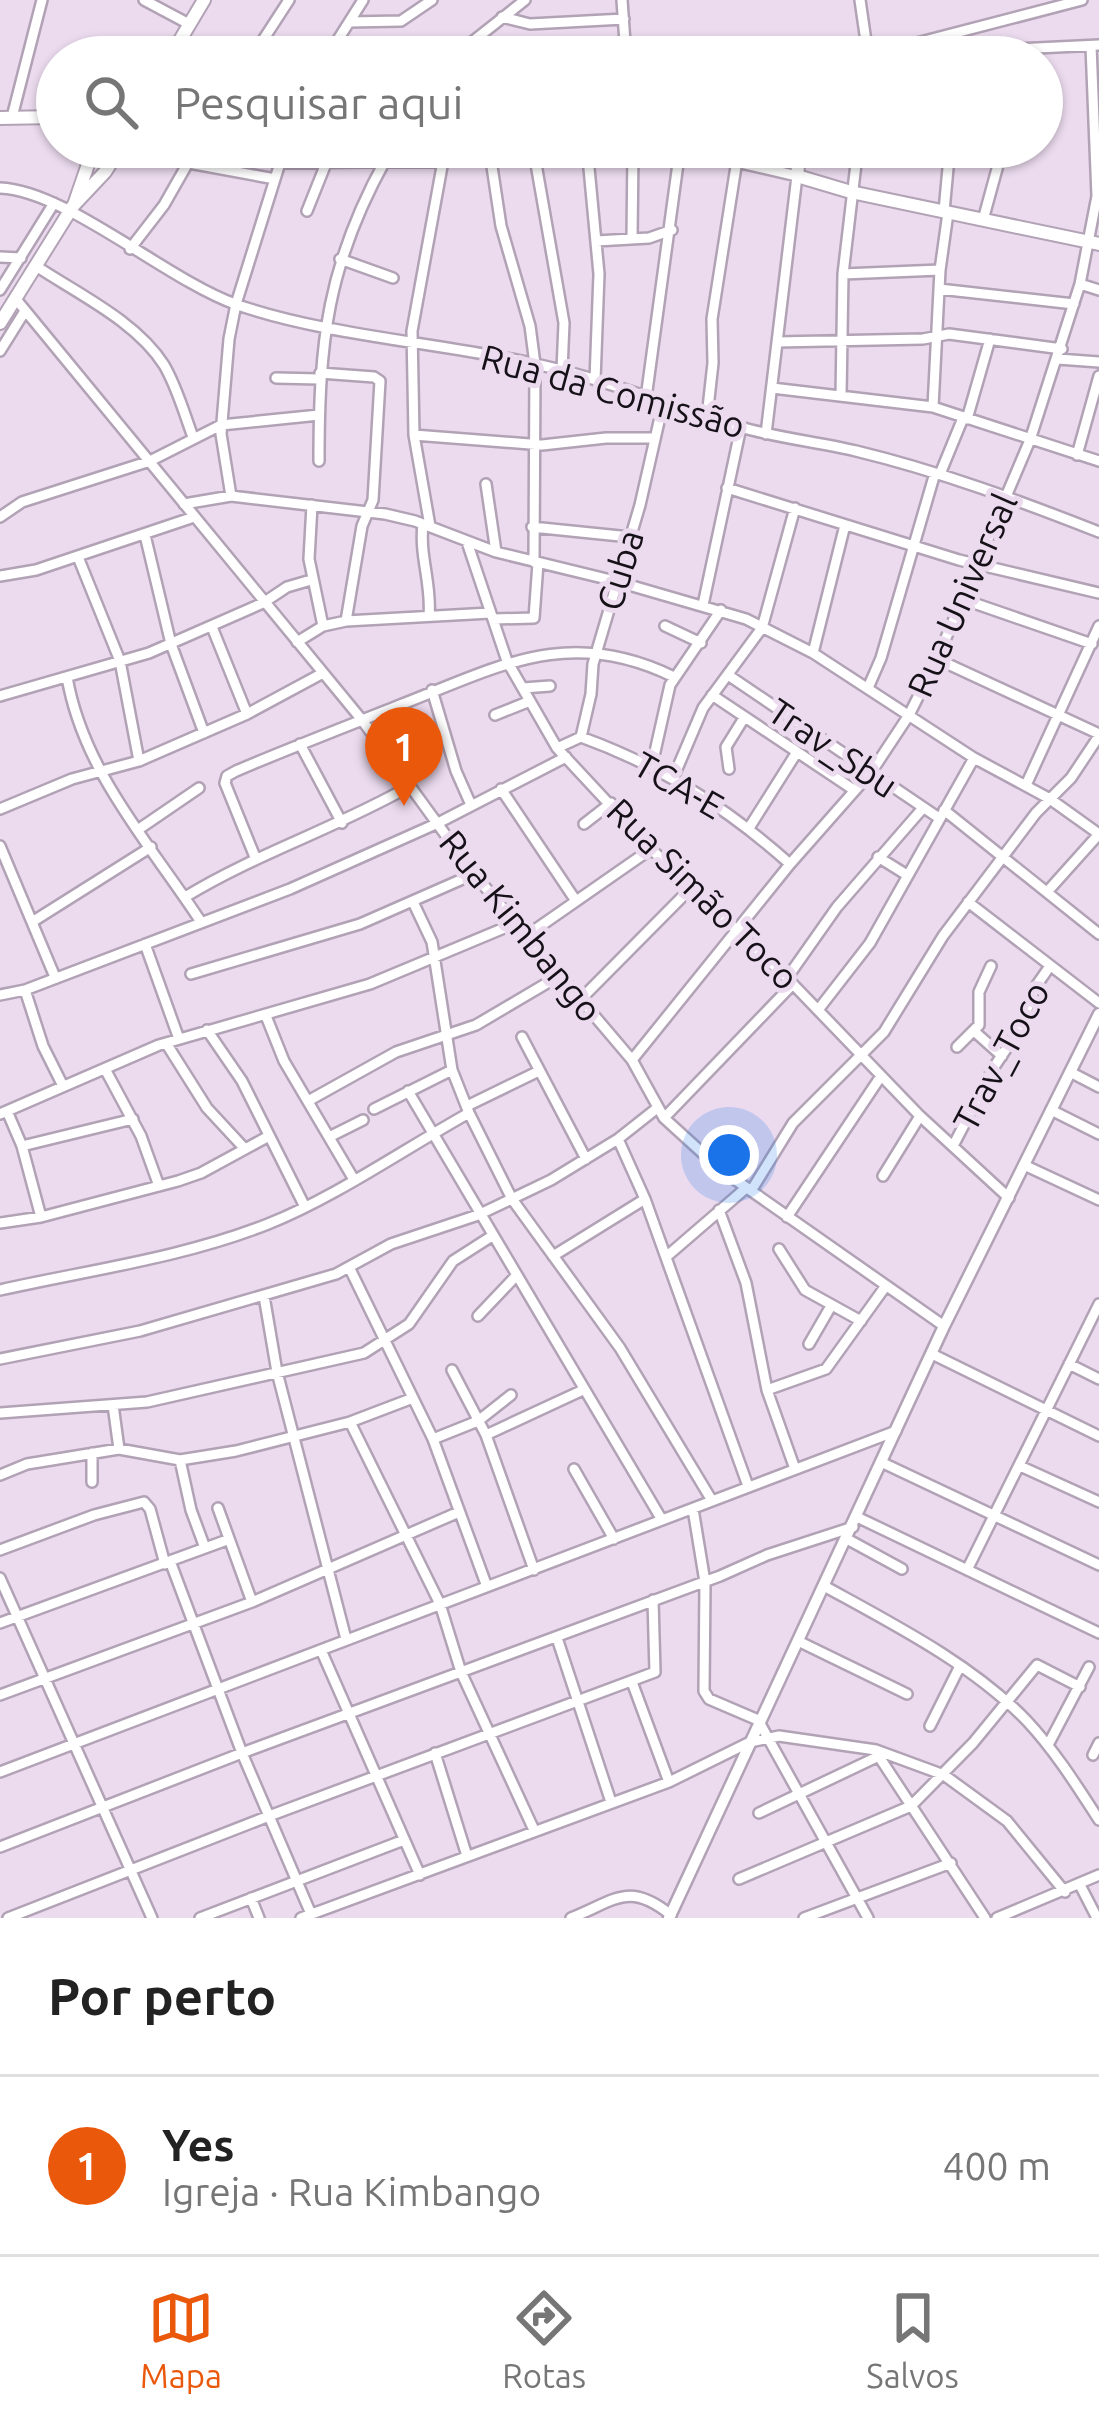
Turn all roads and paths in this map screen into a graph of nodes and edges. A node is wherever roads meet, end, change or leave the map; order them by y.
1 (42, 0) edge
2 (144, 0) edge
3 (173, 0) edge
4 (204, 0) edge
5 (289, 0) edge
6 (363, 0) edge
7 (432, 0) edge
8 (525, 0) edge
9 (622, 0) edge
10 (860, 0) edge
11 (1081, 0) edge
12 (167, 11) junction
13 (502, 17) junction
14 (624, 19) junction
15 (350, 22) junction
16 (189, 24) junction
17 (181, 36) edge
18 (266, 36) edge
19 (341, 36) edge
20 (479, 36) edge
21 (625, 36) edge
22 (865, 36) edge
23 (935, 36) edge
24 (1095, 46) edge
25 (1063, 49) edge
26 (6, 117) edge
27 (84, 168) edge
28 (97, 168) edge
29 (108, 168) edge
30 (186, 168) edge
31 (216, 168) edge
32 (278, 168) edge
33 (324, 168) edge
34 (381, 168) edge
35 (441, 168) edge
36 (492, 168) edge
37 (536, 168) edge
38 (589, 168) edge
39 (633, 168) edge
40 (678, 168) edge
41 (736, 168) edge
42 (766, 168) edge
43 (797, 168) edge
44 (854, 168) edge
45 (949, 168) edge
46 (997, 168) edge
47 (105, 172) junction
48 (796, 176) junction
49 (274, 179) junction
50 (0, 188) edge
51 (851, 192) junction
52 (1098, 196) edge
53 (54, 203) junction
54 (71, 209) junction
55 (308, 211) dead end
56 (946, 212) junction
57 (983, 220) junction
58 (672, 230) junction
59 (632, 238) junction
60 (596, 241) junction
61 (1095, 243) edge
62 (130, 249) junction
63 (0, 257) edge
64 (20, 258) junction
65 (340, 260) junction
66 (36, 266) junction
67 (940, 270) junction
68 (843, 274) junction
69 (393, 278) dead end
70 (1080, 284) junction
71 (939, 289) junction
72 (0, 290) edge
73 (1099, 290) edge
74 (15, 298) junction
75 (236, 304) junction
76 (1074, 304) junction
77 (26, 311) junction
78 (0, 323) edge
79 (324, 325) junction
80 (937, 337) junction
81 (990, 339) junction
82 (412, 340) junction
83 (843, 341) junction
84 (777, 342) junction
85 (0, 351) edge
86 (1060, 354) junction
87 (1099, 362) edge
88 (535, 364) junction
89 (562, 370) junction
90 (320, 376) junction
91 (1099, 376) edge
92 (276, 378) dead end
93 (595, 380) junction
94 (772, 388) junction
95 (841, 396) junction
96 (1096, 396) edge
97 (646, 398) junction
98 (663, 404) junction
99 (933, 407) junction
100 (319, 415) junction
101 (707, 417) junction
102 (965, 418) junction
103 (221, 425) junction
104 (741, 428) junction
105 (766, 434) junction
106 (193, 436) junction
107 (415, 436) junction
108 (655, 438) junction
109 (1030, 440) junction
110 (532, 443) junction
111 (1077, 455) junction
112 (150, 461) junction
113 (319, 461) dead end
114 (1099, 461) edge
115 (937, 474) junction
116 (487, 484) dead end
117 (727, 488) junction
118 (231, 496) junction
119 (1004, 498) junction
120 (184, 504) junction
121 (313, 505) junction
122 (795, 508) junction
123 (368, 512) junction
124 (194, 517) junction
125 (0, 518) edge
126 (426, 525) junction
127 (845, 525) junction
128 (532, 527) junction
129 (1099, 532) edge
130 (145, 536) junction
131 (630, 537) junction
132 (467, 542) junction
133 (912, 544) junction
134 (496, 552) junction
135 (78, 556) junction
136 (536, 562) junction
137 (977, 563) junction
138 (0, 576) edge
139 (311, 580) junction
140 (616, 580) junction
141 (1099, 593) edge
142 (962, 599) junction
143 (263, 603) junction
144 (703, 605) junction
145 (721, 610) junction
146 (429, 616) junction
147 (492, 616) junction
148 (346, 621) junction
149 (323, 626) junction
150 (665, 626) dead end
151 (1099, 626) edge
152 (212, 627) junction
153 (762, 628) junction
154 (297, 642) junction
155 (701, 643) junction
156 (171, 644) junction
157 (1091, 644) junction
158 (596, 653) junction
159 (814, 653) junction
160 (937, 659) junction
161 (507, 661) junction
162 (120, 662) junction
163 (323, 673) junction
164 (728, 675) junction
165 (67, 677) junction
166 (674, 677) junction
167 (550, 686) dead end
168 (523, 688) junction
169 (868, 688) junction
170 (432, 690) junction
171 (712, 694) junction
172 (0, 696) edge
173 (530, 701) junction
174 (247, 714) junction
175 (495, 715) dead end
176 (909, 715) junction
177 (1059, 716) junction
178 (744, 718) junction
179 (362, 720) junction
180 (204, 733) junction
181 (1099, 735) edge
182 (581, 736) junction
183 (300, 743) junction
184 (557, 748) junction
185 (797, 752) junction
186 (566, 757) junction
187 (974, 758) junction
188 (139, 761) junction
189 (652, 765) junction
190 (729, 769) dead end
191 (98, 771) junction
192 (872, 771) junction
193 (674, 776) junction
194 (1026, 784) junction
195 (410, 786) junction
196 (199, 788) dead end
197 (500, 790) junction
198 (854, 790) junction
199 (1050, 799) junction
200 (611, 803) junction
201 (472, 805) junction
202 (923, 808) junction
203 (0, 809) edge
204 (941, 814) junction
205 (342, 823) junction
206 (438, 824) junction
207 (584, 824) dead end
208 (749, 828) junction
209 (139, 829) junction
210 (0, 846) edge
211 (151, 847) junction
212 (651, 849) junction
213 (255, 857) junction
214 (878, 857) junction
215 (1004, 857) junction
216 (790, 864) junction
217 (474, 874) junction
218 (907, 875) junction
219 (692, 888) junction
220 (1047, 892) junction
221 (185, 897) junction
222 (576, 901) junction
223 (968, 902) junction
224 (414, 904) junction
225 (32, 922) junction
226 (201, 922) junction
227 (516, 923) junction
228 (738, 930) junction
229 (1099, 934) edge
230 (526, 936) junction
231 (145, 944) junction
232 (435, 956) junction
233 (991, 966) dead end
234 (1050, 966) junction
235 (191, 974) dead end
236 (559, 976) junction
237 (56, 977) junction
238 (790, 980) junction
239 (25, 990) junction
240 (0, 995) edge
241 (580, 1000) junction
242 (1099, 1003) edge
243 (818, 1010) junction
244 (266, 1016) junction
245 (1098, 1020) edge
246 (207, 1030) junction
247 (974, 1032) junction
248 (449, 1036) junction
249 (522, 1036) dead end
250 (179, 1039) junction
251 (166, 1043) junction
252 (956, 1047) dead end
253 (859, 1054) junction
254 (1002, 1056) junction
255 (632, 1060) junction
256 (105, 1069) junction
257 (452, 1070) junction
258 (539, 1071) junction
259 (1070, 1072) junction
260 (881, 1076) junction
261 (63, 1086) junction
262 (1099, 1087) edge
263 (407, 1091) junction
264 (308, 1101) junction
265 (374, 1109) dead end
266 (468, 1109) junction
267 (1051, 1110) junction
268 (4, 1113) edge
269 (660, 1113) junction
270 (920, 1116) junction
271 (133, 1119) junction
272 (363, 1120) dead end
273 (432, 1133) junction
274 (1099, 1134) edge
275 (269, 1136) junction
276 (329, 1138) junction
277 (618, 1139) junction
278 (22, 1146) junction
279 (952, 1146) junction
280 (245, 1149) junction
281 (586, 1159) junction
282 (1024, 1165) junction
283 (883, 1176) dead end
284 (353, 1178) junction
285 (159, 1186) junction
286 (748, 1189) junction
287 (645, 1198) junction
288 (1009, 1198) junction
289 (512, 1199) junction
290 (1099, 1200) edge
291 (304, 1205) junction
292 (719, 1210) junction
293 (478, 1215) junction
294 (787, 1216) junction
295 (41, 1217) junction
296 (0, 1223) edge
297 (492, 1236) junction
298 (779, 1249) dead end
299 (553, 1256) junction
300 (666, 1257) junction
301 (349, 1268) junction
302 (515, 1277) junction
303 (885, 1287) junction
304 (0, 1290) edge
305 (264, 1296) junction
306 (831, 1306) junction
307 (1098, 1310) edge
308 (478, 1316) dead end
309 (861, 1322) junction
310 (944, 1327) junction
311 (387, 1339) junction
312 (809, 1344) dead end
313 (932, 1354) junction
314 (0, 1359) edge
315 (1070, 1364) junction
316 (452, 1370) dead end
317 (277, 1372) junction
318 (1099, 1379) edge
319 (583, 1390) junction
320 (766, 1390) junction
321 (511, 1395) dead end
322 (413, 1399) junction
323 (113, 1405) junction
324 (1047, 1411) junction
325 (0, 1413) edge
326 (478, 1421) junction
327 (350, 1422) junction
328 (896, 1431) junction
329 (486, 1435) junction
330 (1099, 1436) edge
331 (295, 1438) junction
332 (433, 1439) junction
333 (119, 1449) junction
334 (92, 1453) junction
335 (180, 1460) junction
336 (883, 1463) junction
337 (1021, 1466) junction
338 (574, 1469) dead end
339 (795, 1469) junction
340 (0, 1475) edge
341 (92, 1482) dead end
342 (748, 1486) junction
343 (711, 1499) junction
344 (1099, 1502) edge
345 (218, 1508) dead end
346 (693, 1510) junction
347 (459, 1512) junction
348 (995, 1516) junction
349 (662, 1520) junction
350 (852, 1528) junction
351 (406, 1536) junction
352 (227, 1540) junction
353 (614, 1540) junction
354 (206, 1548) junction
355 (0, 1550) edge
356 (168, 1563) junction
357 (1099, 1565) edge
358 (902, 1569) dead end
359 (328, 1570) junction
360 (534, 1570) junction
361 (967, 1570) junction
362 (0, 1578) edge
363 (705, 1582) junction
364 (486, 1584) junction
365 (824, 1586) junction
366 (653, 1600) junction
367 (252, 1601) junction
368 (440, 1604) junction
369 (16, 1617) junction
370 (0, 1623) edge
371 (195, 1623) junction
372 (1099, 1633) edge
373 (557, 1638) junction
374 (346, 1639) junction
375 (799, 1641) junction
376 (321, 1650) junction
377 (1089, 1667) dead end
378 (959, 1668) junction
379 (461, 1672) junction
380 (45, 1677) junction
381 (632, 1682) junction
382 (1080, 1687) junction
383 (220, 1689) junction
384 (907, 1694) dead end
385 (0, 1695) edge
386 (576, 1701) junction
387 (1006, 1703) junction
388 (351, 1714) junction
389 (758, 1720) junction
390 (930, 1726) dead end
391 (492, 1733) junction
392 (768, 1736) junction
393 (749, 1742) junction
394 (72, 1743) junction
395 (1099, 1743) edge
396 (1048, 1745) junction
397 (242, 1753) junction
398 (434, 1753) junction
399 (877, 1753) junction
400 (1094, 1755) dead end
401 (0, 1772) edge
402 (944, 1775) junction
403 (376, 1776) junction
404 (668, 1782) junction
405 (799, 1794) junction
406 (611, 1802) junction
407 (911, 1806) junction
408 (101, 1809) junction
409 (759, 1813) dead end
410 (269, 1816) junction
411 (1099, 1820) edge
412 (534, 1830) junction
413 (404, 1840) junction
414 (825, 1840) junction
415 (0, 1847) edge
416 (467, 1856) junction
417 (951, 1863) junction
418 (128, 1872) junction
419 (1097, 1873) edge
420 (420, 1875) junction
421 (739, 1879) dead end
422 (297, 1880) junction
423 (1080, 1885) junction
424 (1065, 1892) junction
425 (857, 1896) junction
426 (251, 1898) junction
427 (1018, 1915) edge
428 (306, 1916) edge
429 (670, 1917) edge
430 (8, 1918) edge
431 (152, 1918) edge
432 (200, 1918) edge
433 (259, 1918) edge
434 (571, 1918) edge
435 (804, 1918) edge
436 (868, 1918) edge
437 (985, 1918) edge
438 (997, 1918) edge
439 (1097, 1918) edge

1 - 26 street
2 - 12 street
3 - 12 street
4 - 16 main road
5 - 18 street
6 - 15 street
7 - 15 street
8 - 13 street
9 - 14 street
10 - 22 street
11 - 23 street
12 - 16 street
13 - 14 street
13 - 20 street
14 - 21 street
15 - 19 street
16 - 17 main road
24 - 25 street
24 - 52 street, Rua Universal
27 - 54 main road
28 - 47 main road
29 - 47 main road
30 - 62 street
31 - 49 street
32 - 49 street
33 - 55 street
34 - 65 street
35 - 82 street
36 - 88 street
37 - 89 street
38 - 60 street
39 - 59 street
40 - 58 street
41 - 101 street
42 - 48 street
43 - 48 main road
44 - 51 street
45 - 56 street
46 - 57 street
47 - 54 main road
48 - 51 main road
48 - 84 street
49 - 75 street
50 - 53 street, Rua da Comissão
51 - 56 main road
51 - 68 street
52 - 61 street, Rua Universal
53 - 54 street, Rua da Comissão
53 - 64 street
54 - 62 street, Rua da Comissão
54 - 66 main road
56 - 57 main road
56 - 67 street
57 - 61 main road
58 - 59 street
58 - 97 street
59 - 60 street
60 - 93 street
61 - 70 street, Rua Universal
62 - 75 street, Rua da Comissão
63 - 64 street
64 - 72 street
65 - 69 street
65 - 79 street
66 - 74 main road
66 - 106 street
67 - 68 street
67 - 71 street
68 - 83 street
70 - 73 street
70 - 76 street, Rua Universal
71 - 76 street
71 - 80 street
74 - 77 street, Rua Kimbango
74 - 78 main road
75 - 79 street, Rua da Comissão
75 - 103 street
76 - 86 street, Rua Universal
77 - 85 street
77 - 112 street, Rua Kimbango
79 - 82 street, Rua da Comissão
79 - 90 street
80 - 81 street
80 - 83 street
80 - 99 street
81 - 86 street
81 - 102 street
82 - 88 street, Rua da Comissão
82 - 107 street
83 - 84 street
83 - 95 street
84 - 94 street
86 - 87 street
86 - 109 street, Rua Universal
88 - 89 street, Rua da Comissão
88 - 110 street
89 - 93 street, Rua da Comissão
90 - 92 street
90 - 100 street
90 - 123 street
91 - 96 street
93 - 97 street, Rua da Comissão
94 - 95 street
94 - 105 street
95 - 99 street
96 - 111 street
97 - 98 street, Rua da Comissão
98 - 101 street, Rua da Comissão
98 - 108 street, Cuba
99 - 102 street
100 - 103 street
100 - 113 street
101 - 104 street, Rua da Comissão
102 - 109 street
102 - 115 street
103 - 106 street
103 - 118 street
104 - 105 street, Rua da Comissão
104 - 117 street
105 - 115 street, Rua da Comissão
106 - 112 street
107 - 110 street
107 - 126 street
108 - 110 street
108 - 131 street, Cuba
109 - 111 street
109 - 119 street, Rua Universal
110 - 128 street
111 - 114 street
112 - 120 street, Rua Kimbango
112 - 125 street
115 - 119 street, Rua da Comissão
115 - 133 street
116 - 134 street
117 - 122 street
117 - 144 street
118 - 120 street
118 - 121 street
119 - 129 street, Rua da Comissão
119 - 137 street, Rua Universal
120 - 124 street, Rua Kimbango
121 - 123 street
121 - 139 street
122 - 127 street
122 - 153 street
123 - 126 street
123 - 148 street
124 - 130 street
124 - 143 street, Rua Kimbango
126 - 132 street
126 - 146 street
127 - 133 street
127 - 159 street
128 - 131 street
128 - 136 street
130 - 135 street
130 - 156 street
131 - 140 street, Cuba
132 - 134 street
132 - 147 street, Rua Simão Toco
133 - 137 street
133 - 169 street
134 - 136 street
135 - 138 street
135 - 162 street
136 - 140 street
136 - 147 street
137 - 141 street
137 - 142 street, Rua Universal
139 - 143 street
139 - 149 street
140 - 144 street
140 - 158 street, Cuba
142 - 157 street
142 - 160 street, Rua Universal
143 - 152 street
143 - 154 street, Rua Kimbango
144 - 145 street
145 - 153 street
145 - 155 street
146 - 147 street
146 - 148 street
147 - 161 street, Rua Simão Toco
148 - 149 street
149 - 154 street
150 - 155 street
151 - 157 street
152 - 156 street
152 - 174 street
153 - 159 street
153 - 164 street
154 - 163 street, Rua Kimbango
155 - 166 street
156 - 162 street
156 - 180 street
157 - 177 street
158 - 161 street
158 - 166 street
158 - 182 street, Cuba
159 - 169 street
160 - 176 street, Rua Universal
160 - 177 street
161 - 168 street, Rua Simão Toco
161 - 170 street
162 - 165 street
162 - 188 street
163 - 174 street
163 - 179 street, Rua Kimbango
164 - 171 street
164 - 192 street, Trav_Sbu
165 - 172 street
165 - 191 street
166 - 189 street
167 - 168 street
168 - 173 street, Rua Simão Toco
169 - 176 street
170 - 179 street
170 - 201 street
171 - 178 street
171 - 193 street
173 - 175 street
173 - 184 street, Rua Simão Toco
174 - 180 street
176 - 187 street
176 - 192 street, Rua Universal
177 - 181 street
177 - 194 street
178 - 185 street
178 - 190 street
179 - 183 street
179 - 195 street, Rua Kimbango
180 - 188 street
181 - 199 street
182 - 184 street
182 - 189 street, TCA-E
183 - 205 street
183 - 213 street
184 - 186 street, Rua Simão Toco
185 - 198 street
185 - 208 street
186 - 197 street
186 - 200 street, Rua Simão Toco
187 - 194 street
187 - 204 street
188 - 191 street
189 - 193 street, TCA-E
191 - 203 street
191 - 209 street
192 - 198 street, Rua Universal
192 - 202 street, Trav_Sbu
193 - 208 street, TCA-E
194 - 199 street
195 - 205 street
195 - 206 street, Rua Kimbango
196 - 209 street
197 - 201 street
197 - 222 street
198 - 216 street, Rua Universal
199 - 215 street
199 - 220 street
200 - 207 street
200 - 212 street, Rua Simão Toco
201 - 206 street
202 - 204 street, Trav_Sbu
202 - 214 street
204 - 215 street, Trav_Sbu
204 - 218 street
205 - 213 street
206 - 217 street, Rua Kimbango
206 - 226 street
208 - 216 street, TCA-E
209 - 211 street
210 - 225 street
211 - 221 street
211 - 225 street
212 - 219 street, Rua Simão Toco
212 - 222 street
213 - 221 street
214 - 218 street
214 - 238 street
215 - 220 street, Trav_Sbu
215 - 223 street
216 - 228 street, Rua Universal
217 - 224 street
217 - 227 street, Rua Kimbango
218 - 243 street
219 - 228 street, Rua Simão Toco
219 - 241 street
220 - 229 street, Trav_Sbu
221 - 226 street
222 - 230 street
223 - 234 street
223 - 253 street
224 - 232 street
224 - 235 street
225 - 237 street
226 - 231 street
227 - 230 street, Rua Kimbango
227 - 232 street
228 - 238 street, Rua Simão Toco
228 - 255 street, Rua Universal
230 - 236 street, Rua Kimbango
231 - 237 street
231 - 250 street
232 - 244 street
232 - 248 street
233 - 247 street
234 - 242 street
234 - 254 street, Trav_Toco
236 - 241 street, Rua Kimbango
236 - 248 street
237 - 239 street
238 - 243 street, Rua Simão Toco
238 - 269 street
239 - 240 street
239 - 261 street
241 - 255 street, Rua Kimbango
243 - 253 street, Rua Simão Toco
244 - 246 street
244 - 264 street
245 - 259 street
246 - 250 street
246 - 275 street
247 - 252 street
247 - 254 street
248 - 257 street
248 - 264 street
249 - 258 street
250 - 251 street
251 - 256 street
251 - 280 street
253 - 260 street, Rua Simão Toco
253 - 286 street
254 - 279 street, Trav_Toco
255 - 269 street, Rua Kimbango
256 - 261 street
256 - 271 street
257 - 263 street
257 - 266 street
258 - 266 street
258 - 281 street
259 - 262 street
259 - 267 street
260 - 270 street, Rua Simão Toco
260 - 294 street
261 - 268 street
263 - 265 street
263 - 273 street
264 - 276 street
266 - 273 street
266 - 289 street
267 - 274 street
267 - 282 street
268 - 278 street
269 - 277 street
269 - 286 street, Rua Kimbango
270 - 279 street, Rua Simão Toco
270 - 283 street
271 - 278 street
271 - 285 street
272 - 276 street
273 - 284 street
273 - 293 street
275 - 280 street
275 - 291 street
276 - 284 street
277 - 281 street
277 - 287 street
278 - 295 street
279 - 288 street, Rua Simão Toco
280 - 285 street
281 - 289 street
282 - 288 street
282 - 290 street
284 - 291 street
285 - 295 street
286 - 292 street
286 - 294 street, Rua Kimbango
287 - 299 street
287 - 300 street
288 - 310 street
289 - 293 street
289 - 299 street
291 - 304 street
292 - 300 street
292 - 320 street
293 - 297 street
293 - 301 street
294 - 303 street, Rua Kimbango
295 - 296 street
297 - 302 street
297 - 311 street
298 - 306 street
299 - 343 street
300 - 342 street
301 - 305 street
301 - 311 street
302 - 308 street
302 - 319 street
303 - 309 street
303 - 310 street, Rua Kimbango
305 - 314 street
305 - 317 street
306 - 309 street
306 - 312 street
307 - 315 street
309 - 320 street
310 - 313 street
311 - 317 street
311 - 322 street
313 - 324 street
313 - 328 street
315 - 318 street
315 - 324 street
316 - 326 street
317 - 323 street
317 - 331 street
319 - 329 street
319 - 349 street
320 - 339 street
321 - 326 street
322 - 327 street
322 - 332 street
323 - 325 street
323 - 333 street
324 - 330 street
324 - 337 street
326 - 329 street
326 - 332 street
327 - 331 street
327 - 351 street
328 - 336 street
328 - 339 street
329 - 360 street
331 - 335 street
331 - 359 street
332 - 347 street
333 - 334 street
333 - 335 street
334 - 340 street
334 - 341 street
335 - 354 street
336 - 348 street
336 - 350 street
337 - 344 street
337 - 348 street
338 - 353 street
339 - 342 street
342 - 343 street
343 - 346 street
345 - 352 street
346 - 349 street
346 - 363 street
347 - 351 street
347 - 364 street
348 - 357 street
348 - 361 street
349 - 353 street
350 - 358 street
350 - 361 street
350 - 363 street
350 - 365 street
351 - 359 street
351 - 368 street
352 - 354 street
352 - 367 street
353 - 360 street
354 - 356 street
355 - 356 street
356 - 369 street
356 - 371 street
359 - 367 street
359 - 374 street
360 - 364 street
361 - 372 street
362 - 369 street
363 - 366 street
363 - 389 street
364 - 368 street
365 - 375 street
365 - 378 street
366 - 373 street
366 - 381 street
367 - 371 street
368 - 374 street
368 - 379 street
369 - 370 street
369 - 380 street
371 - 380 street
371 - 383 street
373 - 379 street
373 - 386 street
374 - 376 street
375 - 384 street
375 - 389 street
376 - 383 street
376 - 388 street
377 - 382 street
378 - 387 street
378 - 390 street
379 - 388 street
379 - 391 street
380 - 385 street
380 - 394 street
381 - 386 street
381 - 404 street
382 - 387 street
382 - 396 street
383 - 394 street
383 - 397 street
386 - 391 street
386 - 406 street
387 - 396 street
387 - 402 street
388 - 397 street
388 - 403 street
389 - 392 street
389 - 393 street
391 - 398 street
391 - 412 street
392 - 393 street
392 - 399 street
392 - 405 street
393 - 404 street
393 - 429 street
394 - 401 street
394 - 408 street
395 - 400 street
396 - 411 street
397 - 408 street
397 - 410 street
398 - 403 street
398 - 416 street
399 - 402 street
399 - 405 street
399 - 407 street
402 - 407 street
402 - 424 street
403 - 410 street
403 - 413 street
404 - 406 street
405 - 409 street
405 - 414 street
406 - 412 street
407 - 414 street
407 - 417 street
408 - 415 street
408 - 418 street
410 - 418 street
410 - 422 street
412 - 416 street
413 - 420 street
413 - 422 street
414 - 421 street
414 - 425 street
416 - 420 street
417 - 425 street
417 - 437 street
418 - 430 street
418 - 431 street
419 - 423 street
420 - 428 street
422 - 426 street
422 - 428 street
423 - 424 street
423 - 439 street
424 - 427 street
425 - 435 street
425 - 436 street
426 - 432 street
426 - 433 street
427 - 438 street
429 - 434 street

